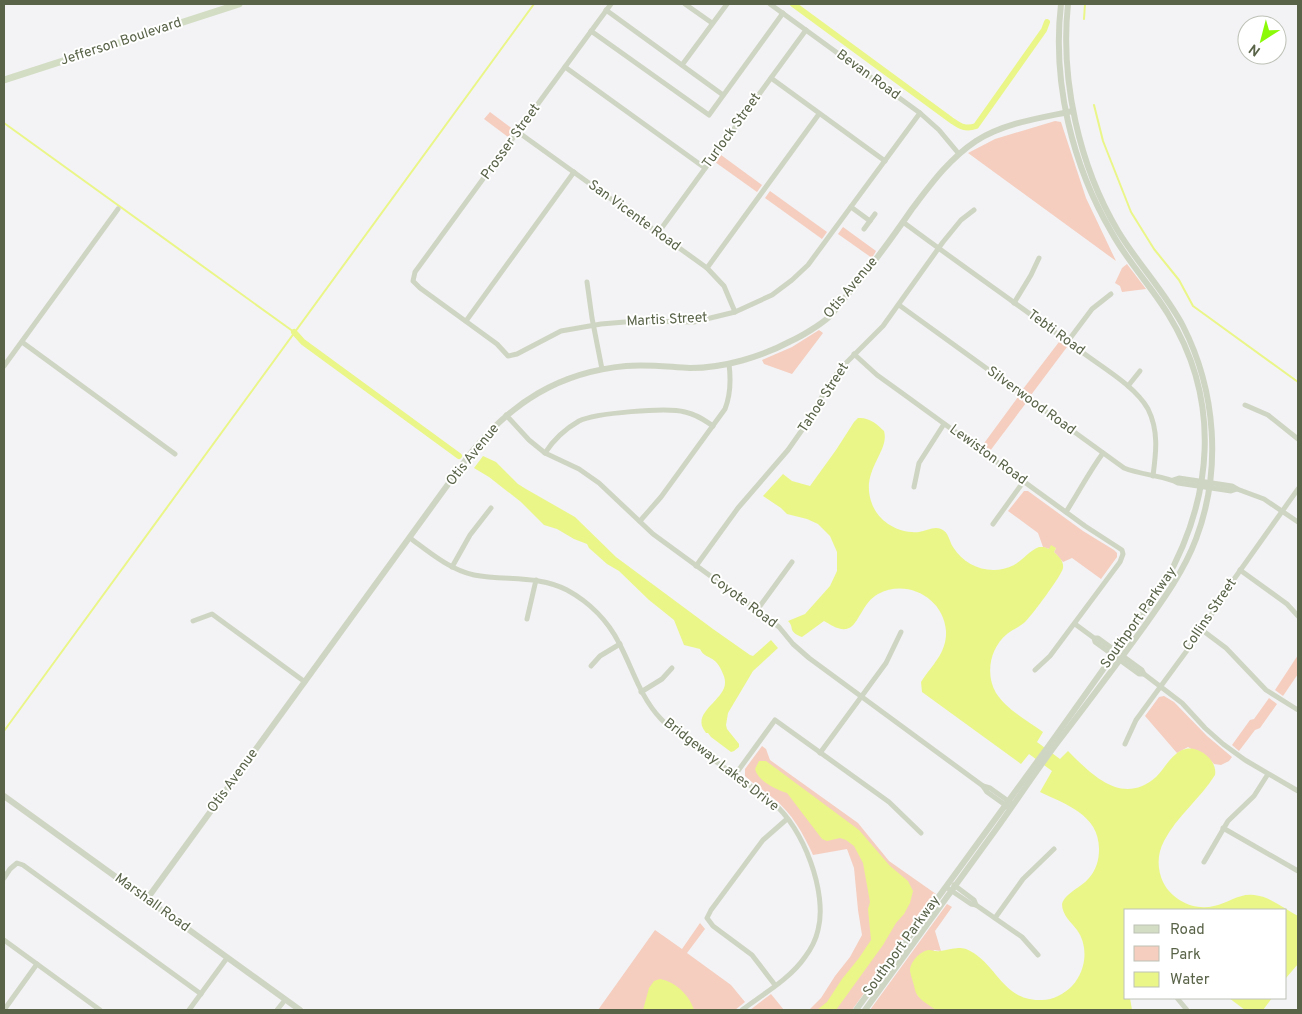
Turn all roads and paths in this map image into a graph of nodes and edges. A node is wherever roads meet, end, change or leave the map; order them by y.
1 (239, 4) edge
2 (611, 4) edge
3 (685, 4) edge
4 (727, 4) edge
5 (770, 4) edge
6 (1061, 4) edge
7 (1068, 4) edge
8 (606, 10) junction
9 (783, 13) junction
10 (712, 23) junction
11 (806, 30) junction
12 (591, 31) junction
13 (682, 65) junction
14 (565, 67) junction
15 (770, 78) junction
16 (4, 80) edge
17 (723, 95) junction
18 (920, 112) junction
19 (1069, 112) junction
20 (820, 114) junction
21 (518, 132) junction
22 (959, 154) junction
23 (885, 160) junction
24 (705, 168) junction
25 (574, 172) junction
26 (851, 207) junction
27 (118, 209) dead end
28 (974, 210) dead end
29 (875, 214) dead end
30 (870, 221) junction
31 (903, 222) junction
32 (864, 229) dead end
33 (658, 233) junction
34 (939, 249) junction
35 (1039, 258) dead end
36 (707, 268) junction
37 (587, 282) dead end
38 (1110, 294) dead end
39 (1014, 303) junction
40 (898, 304) junction
41 (735, 312) junction
42 (466, 321) junction
43 (593, 326) junction
44 (1068, 341) junction
45 (22, 342) junction
46 (854, 354) junction
47 (728, 364) junction
48 (4, 366) edge
49 (602, 369) junction
50 (1140, 371) dead end
51 (1128, 386) junction
52 (1245, 405) dead end
53 (506, 415) junction
54 (944, 424) junction
55 (713, 426) junction
56 (1298, 438) edge
57 (545, 453) junction
58 (1103, 453) junction
59 (175, 454) dead end
60 (1153, 476) junction
61 (1024, 481) junction
62 (1202, 484) junction
63 (1209, 485) junction
64 (914, 487) dead end
65 (1298, 490) edge
66 (490, 508) dead end
67 (1282, 510) junction
68 (1066, 512) junction
69 (640, 521) junction
70 (1298, 522) edge
71 (993, 524) dead end
72 (410, 538) junction
73 (792, 562) dead end
74 (696, 566) junction
75 (452, 567) junction
76 (1240, 570) junction
77 (536, 580) junction
78 (757, 610) junction
79 (1298, 616) edge
80 (527, 619) dead end
81 (193, 622) dead end
82 (1074, 624) junction
83 (1202, 630) junction
84 (901, 632) dead end
85 (620, 644) junction
86 (1115, 653) junction
87 (1121, 658) junction
88 (592, 666) dead end
89 (672, 668) dead end
90 (1035, 670) dead end
91 (306, 682) junction
92 (1160, 686) junction
93 (641, 692) junction
94 (861, 697) junction
95 (1298, 710) edge
96 (1125, 744) dead end
97 (1052, 746) junction
98 (820, 753) junction
99 (1268, 774) junction
100 (735, 775) junction
101 (1298, 791) edge
102 (5, 799) edge
103 (1009, 805) junction
104 (787, 819) junction
105 (1224, 828) junction
106 (921, 833) dead end
107 (1054, 849) dead end
108 (1204, 862) dead end
109 (1298, 871) edge
110 (4, 878) edge
111 (948, 884) junction
112 (954, 889) junction
113 (147, 899) junction
114 (995, 918) junction
115 (4, 940) edge
116 (1038, 956) dead end
117 (227, 958) junction
118 (37, 964) junction
119 (776, 984) junction
120 (201, 994) junction
121 (1178, 999) edge
122 (285, 1000) junction
123 (4, 1010) edge
124 (98, 1010) edge
125 (189, 1010) edge
126 (277, 1010) edge
127 (300, 1010) edge
128 (742, 1010) edge
129 (856, 1010) edge
130 (865, 1010) edge
131 (1187, 1010) edge

1 - 16 main road, Jefferson Boulevard
2 - 8 street, Prosser Street
3 - 10 street
4 - 10 street
5 - 9 street, Bevan Road
6 - 19 street, Southport Parkway
7 - 19 street, Southport Parkway
8 - 12 street, Prosser Street
8 - 13 street
9 - 11 street, Bevan Road
9 - 17 street
10 - 13 street
11 - 15 street, Turlock Street
11 - 18 street, Bevan Road
12 - 14 street, Prosser Street
12 - 17 street
13 - 17 street
14 - 21 street, Prosser Street
14 - 24 street
15 - 20 street
15 - 24 street, Turlock Street
18 - 22 street, Bevan Road
18 - 23 street, Martis Street
19 - 22 street, Otis Avenue
19 - 62 street, Southport Parkway
19 - 63 street, Southport Parkway
20 - 23 street
20 - 36 street
21 - 25 street, San Vicente Road
21 - 42 street, Prosser Street
22 - 31 street, Otis Avenue
23 - 26 street, Martis Street
24 - 33 street, Turlock Street
25 - 33 street, San Vicente Road
25 - 42 street
26 - 30 street
26 - 41 street, Martis Street
27 - 45 street
28 - 34 street, Tahoe Street
29 - 30 street
30 - 32 street
31 - 34 street, Tebti Road
31 - 47 street, Otis Avenue
33 - 36 street, San Vicente Road
34 - 39 street, Tebti Road
34 - 40 street, Tahoe Street
35 - 39 street
36 - 41 street, San Vicente Road
37 - 43 street
38 - 44 street
39 - 44 street, Tebti Road
40 - 46 street, Tahoe Street
40 - 58 street, Silverwood Road
41 - 43 street, Martis Street
42 - 43 street, Martis Street
43 - 49 street
44 - 51 street, Tebti Road
45 - 48 street
45 - 59 street
46 - 54 street, Lewiston Road
46 - 74 street, Tahoe Street
47 - 49 street, Otis Avenue
47 - 55 street
49 - 53 street, Otis Avenue
50 - 51 street
51 - 60 street, Tebti Road
52 - 56 street
53 - 57 street, Coyote Road
53 - 72 street, Otis Avenue
54 - 61 street, Lewiston Road
54 - 64 street
55 - 57 street
55 - 69 street
57 - 69 street, Coyote Road
58 - 60 street, Silverwood Road
58 - 68 street
60 - 62 street, Silverwood Road
61 - 68 street, Lewiston Road
61 - 71 street
62 - 63 street, Silverwood Road
62 - 86 street, Southport Parkway
63 - 67 street, Silverwood Road
63 - 87 street, Southport Parkway
65 - 67 street, Collins Street
66 - 75 street
67 - 70 street, Silverwood Road
67 - 76 street, Collins Street
68 - 82 street, Lewiston Road
69 - 74 street, Coyote Road
72 - 75 street, Bridgeway Lakes Drive
72 - 91 street, Otis Avenue
73 - 78 street
74 - 78 street, Coyote Road
75 - 77 street, Bridgeway Lakes Drive
76 - 79 street
76 - 83 street, Collins Street
77 - 80 street
77 - 85 street, Bridgeway Lakes Drive
78 - 94 street, Coyote Road
81 - 91 street
82 - 86 street
82 - 90 street
83 - 92 street, Collins Street
83 - 95 street
84 - 94 street
85 - 88 street
85 - 93 street, Bridgeway Lakes Drive
86 - 87 street
86 - 97 street, Southport Parkway
87 - 92 street
87 - 97 street, Southport Parkway
89 - 93 street
91 - 113 street, Otis Avenue
92 - 96 street, Collins Street
92 - 99 street
93 - 100 street, Bridgeway Lakes Drive
94 - 98 street
94 - 103 street, Coyote Road
97 - 103 street, Southport Parkway
98 - 100 street
98 - 106 street
99 - 101 street
99 - 105 street
100 - 104 street, Bridgeway Lakes Drive
102 - 113 street, Marshall Road
103 - 111 street, Southport Parkway
103 - 112 street, Southport Parkway
104 - 119 street, Bridgeway Lakes Drive
104 - 119 street
105 - 108 street
105 - 109 street
107 - 114 street
110 - 120 street
111 - 112 street
111 - 129 street, Southport Parkway
112 - 114 street
112 - 130 street, Southport Parkway
113 - 117 street, Marshall Road
114 - 116 street
115 - 118 street
117 - 120 street
117 - 122 street, Marshall Road
118 - 123 street
118 - 124 street
119 - 128 street, Bridgeway Lakes Drive
120 - 125 street
121 - 131 street
122 - 126 street
122 - 127 street, Marshall Road

